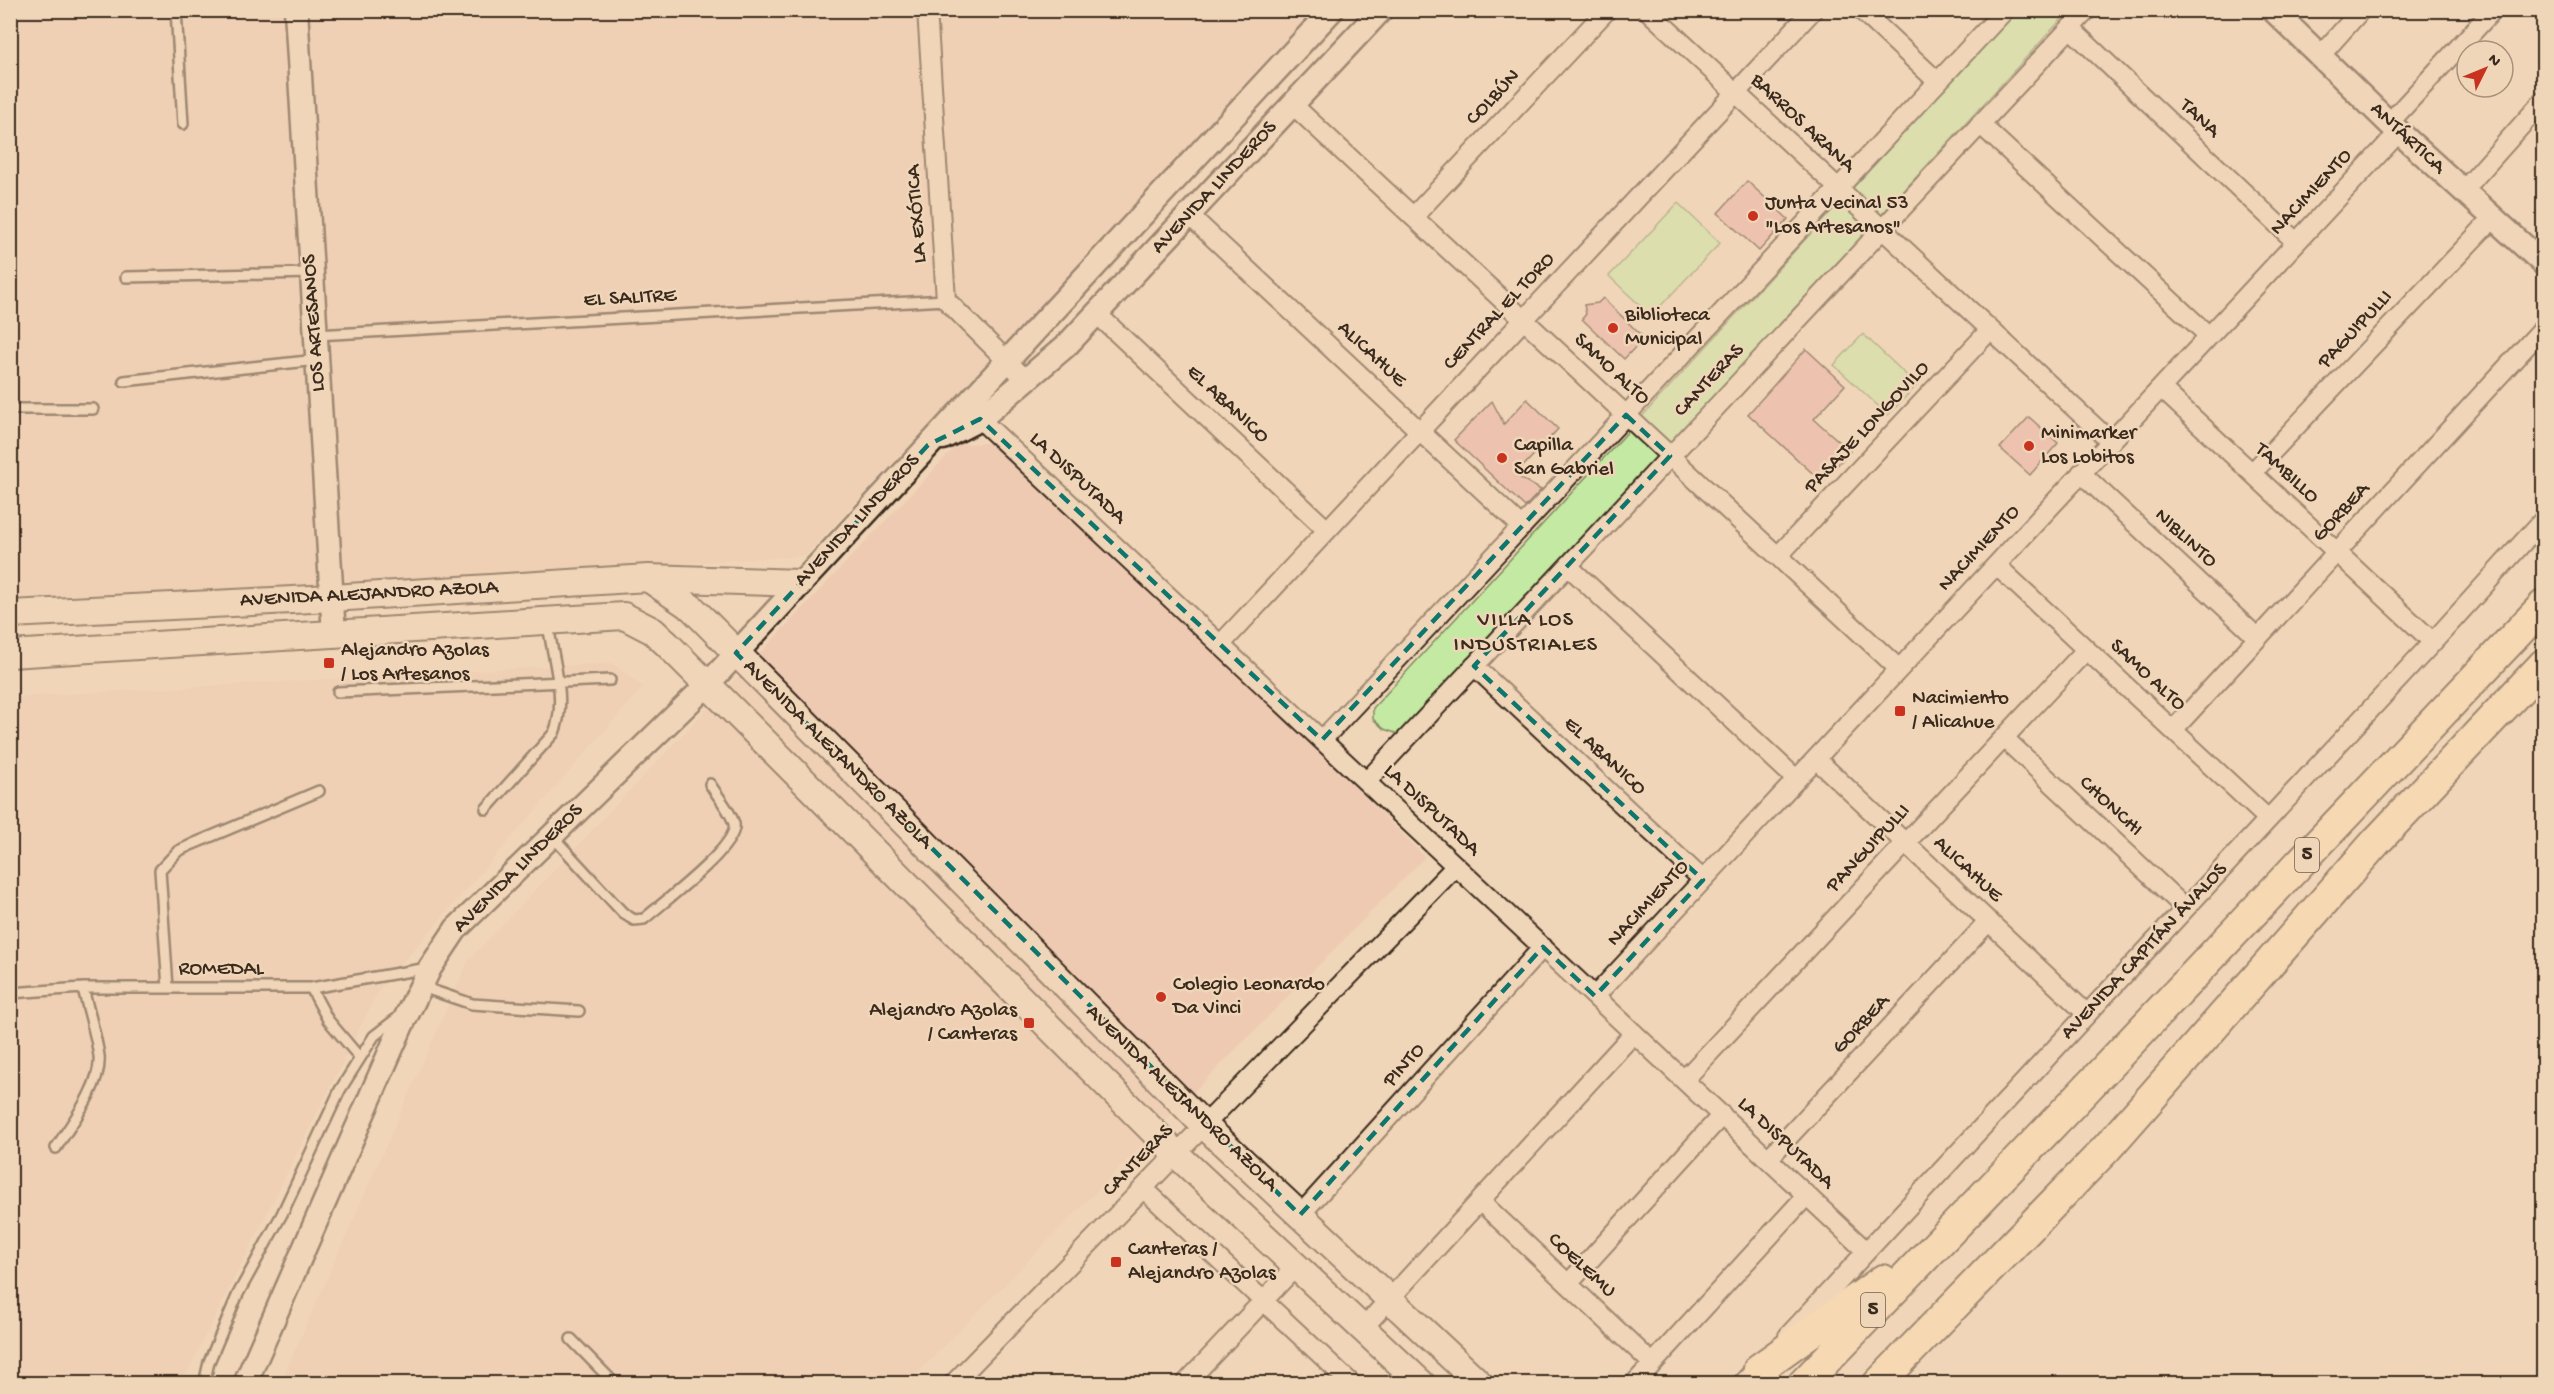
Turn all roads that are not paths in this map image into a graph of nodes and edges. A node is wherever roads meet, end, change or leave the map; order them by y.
1 (176, 10) edge
2 (296, 10) edge
3 (927, 10) edge
4 (1332, 10) edge
5 (1382, 10) edge
6 (1607, 10) edge
7 (1647, 10) edge
8 (1813, 10) edge
9 (1861, 10) edge
10 (2005, 10) edge
11 (2086, 10) edge
12 (2273, 10) edge
13 (2361, 10) edge
14 (2493, 10) edge
15 (2070, 28) junction
16 (2320, 56) junction
17 (1938, 82) junction
18 (1736, 93) junction
19 (2544, 100) edge
20 (1293, 105) junction
21 (183, 124) dead end
22 (1980, 124) junction
23 (2394, 127) junction
24 (1838, 189) junction
25 (2463, 191) junction
26 (1189, 215) junction
27 (1413, 217) junction
28 (2493, 218) junction
29 (1882, 229) junction
30 (2296, 242) junction
31 (2544, 264) edge
32 (312, 273) junction
33 (126, 277) dead end
34 (946, 300) junction
35 (1096, 314) junction
36 (1524, 320) junction
37 (2544, 327) edge
38 (1990, 330) junction
39 (315, 335) junction
40 (2209, 336) junction
41 (317, 360) junction
42 (1007, 361) junction
43 (124, 381) dead end
44 (1027, 381) junction
45 (2161, 388) junction
46 (10, 409) edge
47 (93, 409) dead end
48 (973, 412) junction
49 (1626, 415) junction
50 (1420, 431) junction
51 (2110, 442) junction
52 (1670, 456) junction
53 (2081, 473) junction
54 (2252, 473) junction
55 (2544, 519) edge
56 (1522, 527) junction
57 (1327, 530) junction
58 (2337, 552) junction
59 (1778, 556) junction
60 (1996, 565) junction
61 (1568, 566) junction
62 (648, 578) junction
63 (800, 584) junction
64 (332, 598) junction
65 (2544, 605) edge
66 (10, 614) edge
67 (548, 621) junction
68 (334, 635) junction
69 (2258, 638) junction
70 (2433, 642) junction
71 (1221, 644) junction
72 (2086, 650) junction
73 (736, 653) junction
74 (10, 654) edge
75 (2544, 664) edge
76 (1474, 666) junction
77 (1899, 669) junction
78 (610, 680) dead end
79 (557, 682) junction
80 (708, 684) junction
81 (338, 692) dead end
82 (2173, 730) junction
83 (2004, 738) junction
84 (1322, 740) junction
85 (1816, 759) junction
86 (1797, 779) junction
87 (1366, 781) junction
88 (710, 784) dead end
89 (319, 791) dead end
90 (486, 809) dead end
91 (2268, 819) junction
92 (551, 835) junction
93 (1906, 843) junction
94 (1456, 866) junction
95 (1703, 880) junction
96 (2185, 908) junction
97 (1989, 921) junction
98 (1543, 947) junction
99 (425, 977) junction
100 (82, 988) junction
101 (168, 988) junction
102 (311, 988) junction
103 (10, 993) edge
104 (1595, 996) junction
105 (411, 1007) junction
106 (579, 1011) dead end
107 (2087, 1014) junction
108 (1634, 1033) junction
109 (360, 1058) junction
110 (1684, 1080) junction
111 (1722, 1115) junction
112 (1205, 1126) junction
113 (56, 1148) dead end
114 (1177, 1155) junction
115 (1768, 1159) junction
116 (1144, 1189) junction
117 (1807, 1195) junction
118 (1480, 1201) junction
119 (1300, 1215) junction
120 (1944, 1237) junction
121 (1866, 1251) junction
122 (1296, 1266) junction
123 (1568, 1284) junction
124 (1389, 1299) junction
125 (1263, 1301) junction
126 (1363, 1328) junction
127 (572, 1339) dead end
128 (1652, 1363) junction
129 (1752, 1376) edge
130 (1409, 1379) edge
131 (204, 1383) edge
132 (244, 1383) edge
133 (615, 1383) edge
134 (953, 1383) edge
135 (1185, 1383) edge
136 (1352, 1383) edge
137 (1480, 1383) edge
138 (1634, 1383) edge
139 (1803, 1383) edge
140 (1878, 1383) edge

1 - 21 lane
2 - 32 street, LOS ARTESANOS
3 - 34 street, LA EXÓTICA
4 - 42 street, AVENIDA LINDEROS
5 - 20 street, AVENIDA LINDEROS
6 - 27 street, COLBÚN
7 - 18 street, BARROS ARANA
8 - 18 street, CENTRAL EL TORO
9 - 17 street
10 - 17 street, CANTERAS
11 - 15 street, CANTERAS
12 - 16 street, ANTÁRTICA
13 - 16 street
14 - 23 street, NACIMIENTO
15 - 22 street, CANTERAS
15 - 30 street, TANA
16 - 23 street, ANTÁRTICA
17 - 24 street, CANTERAS
18 - 24 street, BARROS ARANA
18 - 36 street, CENTRAL EL TORO
19 - 25 street
20 - 26 street, AVENIDA LINDEROS
20 - 27 street, SAMO ALTO
22 - 29 street, CANTERAS
22 - 40 street
23 - 25 street, ANTÁRTICA
23 - 30 street, NACIMIENTO
24 - 29 street, BARROS ARANA
24 - 49 street, CANTERAS
25 - 28 street, ANTÁRTICA
26 - 35 street, AVENIDA LINDEROS
26 - 50 street, ALICAHUE
27 - 36 street, SAMO ALTO
28 - 31 street, ANTÁRTICA
28 - 54 street, PAGUIPULLI
29 - 38 street, BARROS ARANA
29 - 52 street, CANTERAS
30 - 40 street, NACIMIENTO
32 - 33 lane
32 - 39 street, LOS ARTESANOS
34 - 39 lane, EL SALITRE
34 - 42 street
35 - 44 street, AVENIDA LINDEROS
35 - 57 street, EL ABANICO
36 - 49 street, SAMO ALTO
36 - 50 street, CENTRAL EL TORO
37 - 58 street, GORBEA
38 - 51 street, BARROS ARANA
38 - 59 street, PASAJE LONGOVILO
39 - 41 street, LOS ARTESANOS
40 - 45 street, NACIMIENTO
41 - 43 lane
41 - 64 street, LOS ARTESANOS
42 - 44 street
42 - 48 street, AVENIDA LINDEROS
44 - 48 street, AVENIDA LINDEROS
45 - 51 street, NACIMIENTO
45 - 54 street, TAMBILLO
46 - 47 lane
48 - 63 street, AVENIDA LINDEROS
48 - 71 street, LA DISPUTADA
49 - 52 street, SAMO ALTO
49 - 56 street, CANTERAS
50 - 56 street, ALICAHUE
50 - 57 street, CENTRAL EL TORO
51 - 53 street, NACIMIENTO
52 - 59 street, SAMO ALTO
52 - 61 street, CANTERAS
53 - 60 street, NACIMIENTO
53 - 69 street, NIBLINTO
54 - 58 street, TAMBILLO
55 - 70 street, AVENIDA CAPITÁN ÁVALOS
56 - 84 street, CANTERAS
57 - 71 street, CENTRAL EL TORO
58 - 69 street, GORBEA
58 - 70 street, TAMBILLO
59 - 77 street, SAMO ALTO
60 - 72 street, SAMO ALTO
60 - 77 street, NACIMIENTO
61 - 76 street, CANTERAS
61 - 86 street
62 - 63 main road
62 - 64 main road, AVENIDA ALEJANDRO AZOLA
62 - 73 main road, AVENIDA ALEJANDRO AZOLA
63 - 73 street, AVENIDA LINDEROS
64 - 66 main road, AVENIDA ALEJANDRO AZOLA
64 - 68 street, LOS ARTESANOS
65 - 120 highway, 5
67 - 68 main road, AVENIDA ALEJANDRO AZOLA
67 - 79 lane
67 - 80 main road, AVENIDA ALEJANDRO AZOLA
68 - 74 main road, AVENIDA ALEJANDRO AZOLA
69 - 82 street, GORBEA
70 - 91 street, AVENIDA CAPITÁN ÁVALOS
71 - 84 street, LA DISPUTADA
72 - 82 street, SAMO ALTO
72 - 83 street, PANGUIPULLI
73 - 80 street, AVENIDA LINDEROS
73 - 112 main road, AVENIDA ALEJANDRO AZOLA
75 - 140 highway, 5
76 - 87 street, CANTERAS
76 - 95 street, EL ABANICO
77 - 85 street, NACIMIENTO
78 - 79 lane
79 - 81 lane
79 - 90 lane
80 - 92 street, AVENIDA LINDEROS
80 - 114 main road, AVENIDA ALEJANDRO AZOLA
82 - 91 street, SAMO ALTO
83 - 93 street, PANGUIPULLI
83 - 96 street, CHONCHI
84 - 87 street, LA DISPUTADA
85 - 86 street, NACIMIENTO
85 - 93 street, ALICAHUE
86 - 95 street, NACIMIENTO
87 - 94 street, LA DISPUTADA
88 - 92 lane
89 - 101 lane
91 - 96 street, AVENIDA CAPITÁN ÁVALOS
92 - 99 street, AVENIDA LINDEROS
93 - 97 street, ALICAHUE
93 - 110 street, PANGUIPULLI
94 - 98 street, LA DISPUTADA
94 - 112 street, CANTERAS
95 - 104 street, NACIMIENTO
96 - 107 street, AVENIDA CAPITÁN ÁVALOS
97 - 107 street, ALICAHUE
97 - 115 street, GORBEA
98 - 104 street, LA DISPUTADA
98 - 119 street, PINTO
99 - 102 lane, ROMEDAL
99 - 105 street, AVENIDA LINDEROS
99 - 106 lane
100 - 101 lane, ROMEDAL
100 - 103 lane, ROMEDAL
100 - 113 lane
101 - 102 lane, ROMEDAL
102 - 109 lane
104 - 108 street, LA DISPUTADA
105 - 109 lane
105 - 132 street, AVENIDA LINDEROS
107 - 121 street, AVENIDA CAPITÁN ÁVALOS
108 - 110 street, LA DISPUTADA
108 - 118 street
109 - 131 lane
110 - 111 street, LA DISPUTADA
111 - 115 street, LA DISPUTADA
111 - 123 street
112 - 114 street, CANTERAS
112 - 119 main road, AVENIDA ALEJANDRO AZOLA
114 - 116 street, CANTERAS
114 - 122 main road, AVENIDA ALEJANDRO AZOLA
115 - 117 street, LA DISPUTADA
116 - 125 street
116 - 134 street, CANTERAS
117 - 121 street, LA DISPUTADA
117 - 128 street
118 - 123 street, COELEMU
118 - 124 street
119 - 124 main road, AVENIDA ALEJANDRO AZOLA
120 - 129 highway
120 - 139 highway, 5
121 - 129 street, AVENIDA CAPITÁN ÁVALOS
122 - 125 street
122 - 126 main road, AVENIDA ALEJANDRO AZOLA
123 - 128 street, COELEMU
124 - 126 street
124 - 137 main road, AVENIDA ALEJANDRO AZOLA
125 - 135 street
125 - 136 street
126 - 130 main road, AVENIDA ALEJANDRO AZOLA
127 - 133 lane
128 - 138 street

